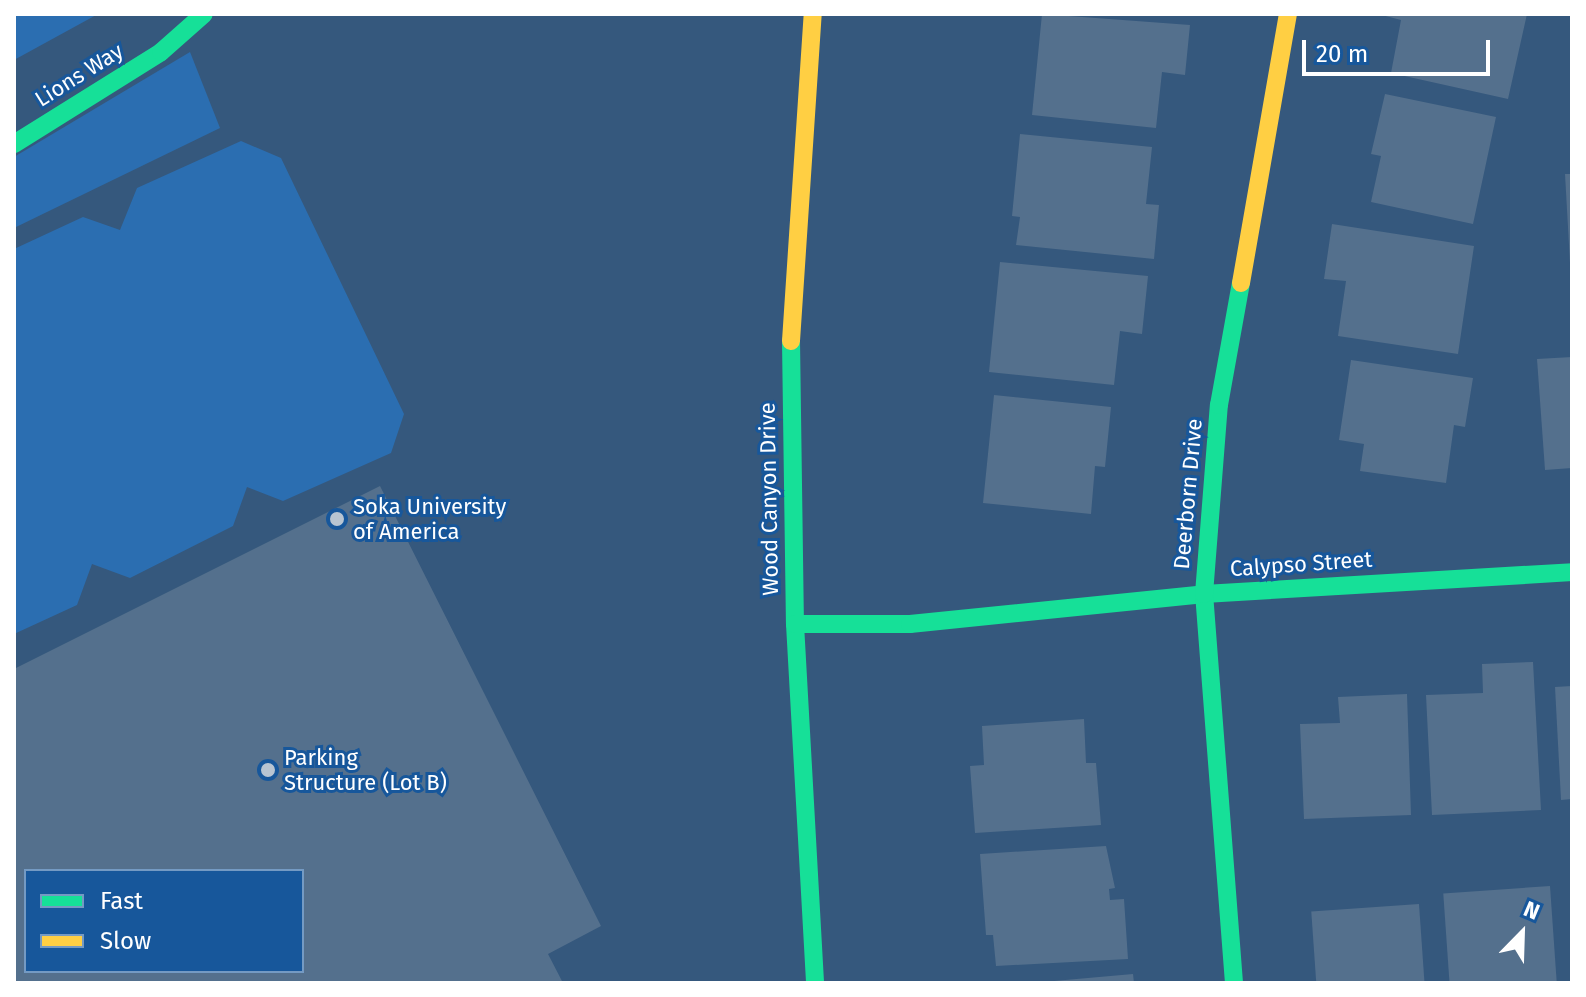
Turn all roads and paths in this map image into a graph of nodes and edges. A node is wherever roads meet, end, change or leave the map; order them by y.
1 (204, 14) edge
2 (813, 14) edge
3 (1288, 14) edge
4 (14, 144) edge
5 (1572, 572) edge
6 (1204, 594) junction
7 (795, 624) junction
8 (815, 983) edge
9 (1234, 983) edge

1 - 4 street, Lions Way
2 - 7 street, Wood Canyon Drive
3 - 6 street, Deerborn Drive
5 - 6 street, Calypso Street
6 - 7 street, Calypso Street
6 - 9 street, Deerborn Drive
7 - 8 street, Wood Canyon Drive

